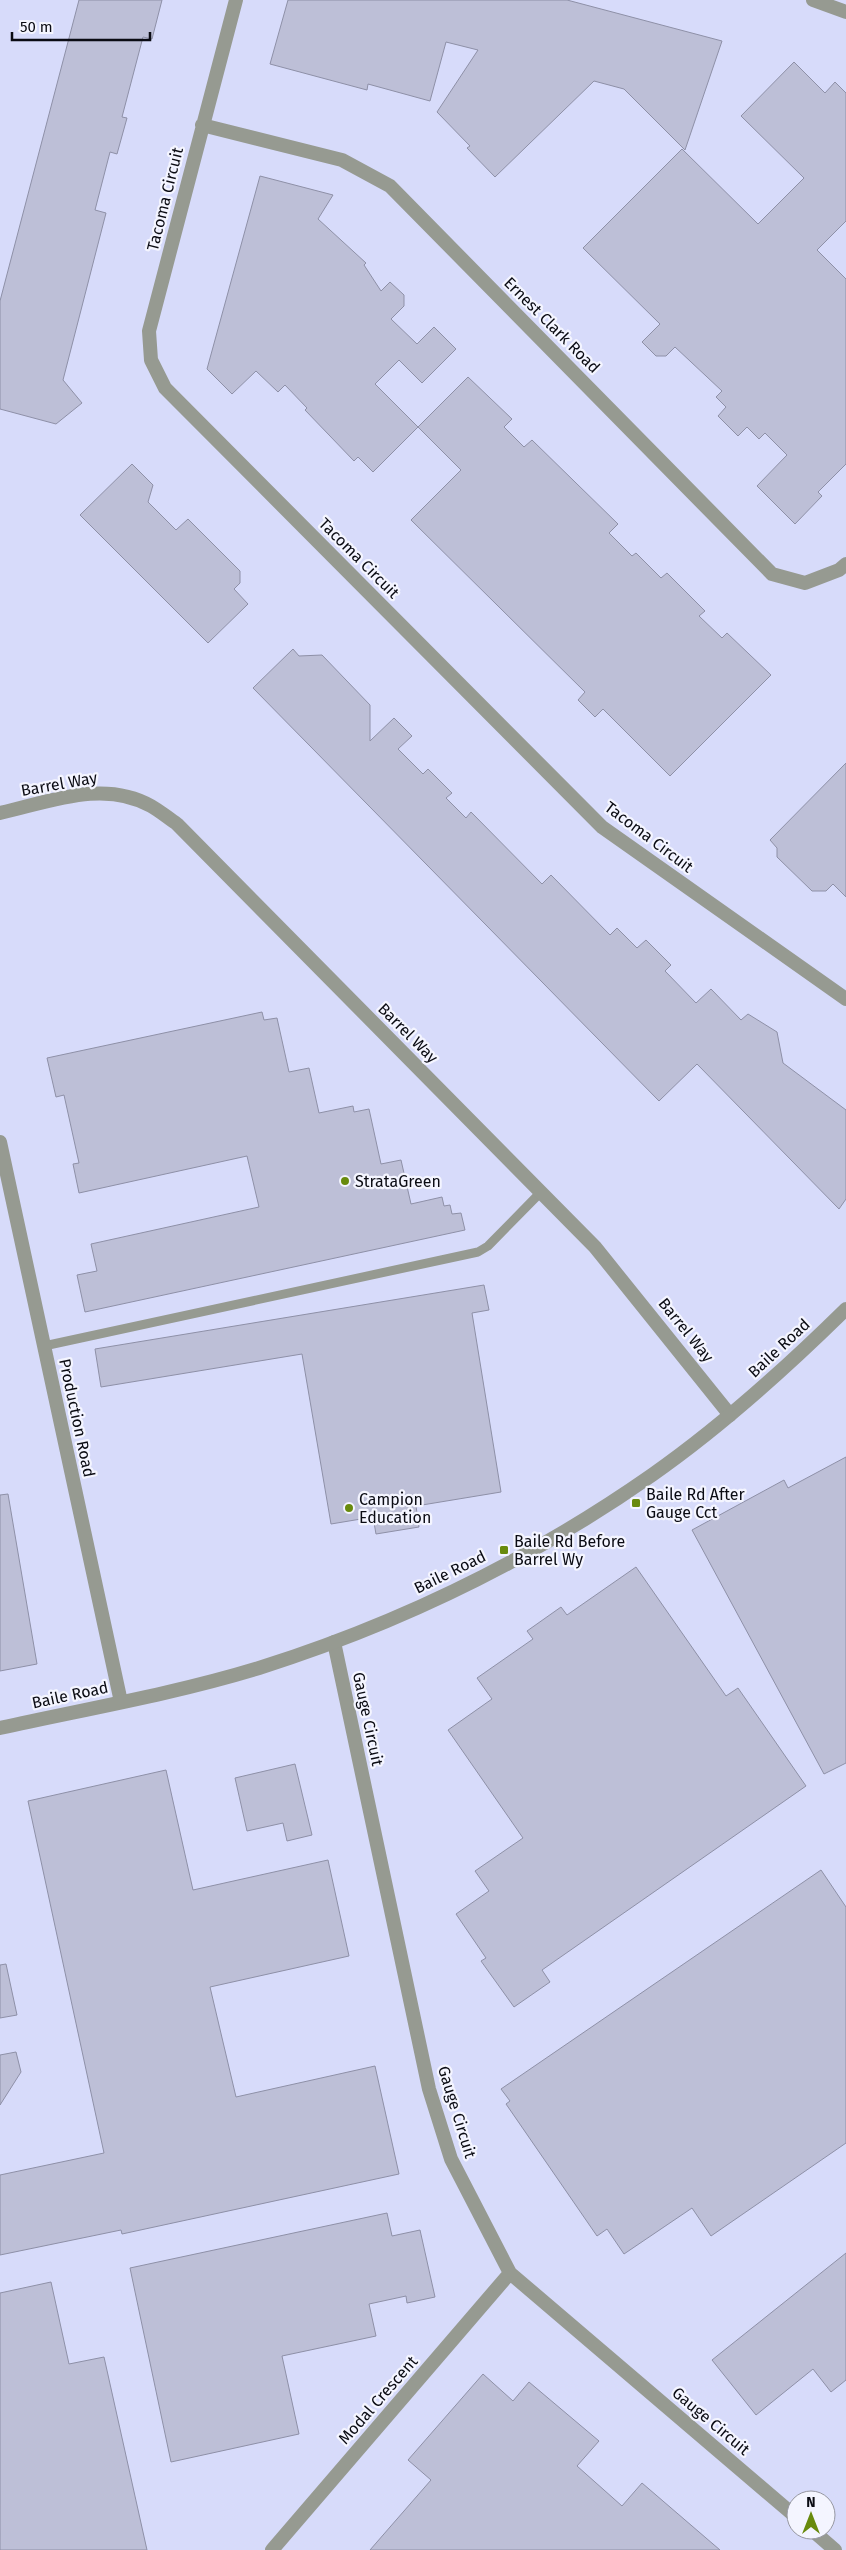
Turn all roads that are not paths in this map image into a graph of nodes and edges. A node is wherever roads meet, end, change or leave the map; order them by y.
1 (236, 0) edge
2 (812, 0) edge
3 (846, 12) edge
4 (202, 124) junction
5 (846, 564) edge
6 (0, 813) edge
7 (846, 999) edge
8 (0, 1142) edge
9 (541, 1192) junction
10 (846, 1309) edge
11 (44, 1346) junction
12 (730, 1415) junction
13 (334, 1642) junction
14 (121, 1702) junction
15 (0, 1728) edge
16 (510, 2273) junction
17 (786, 2508) edge
18 (824, 2540) edge
19 (272, 2550) edge
20 (835, 2550) edge

1 - 4 street, Tacoma Circuit
2 - 3 street
4 - 5 street, Ernest Clark Road
4 - 7 street, Tacoma Circuit
6 - 9 street, Barrel Way
8 - 11 street, Production Road
9 - 11 lane
9 - 12 street, Barrel Way
10 - 12 street, Baile Road
11 - 14 street, Production Road
12 - 13 street, Baile Road
13 - 14 street, Baile Road
13 - 16 street, Gauge Circuit
14 - 15 street, Baile Road
16 - 17 street, Gauge Circuit
16 - 19 street, Modal Crescent
18 - 20 street

